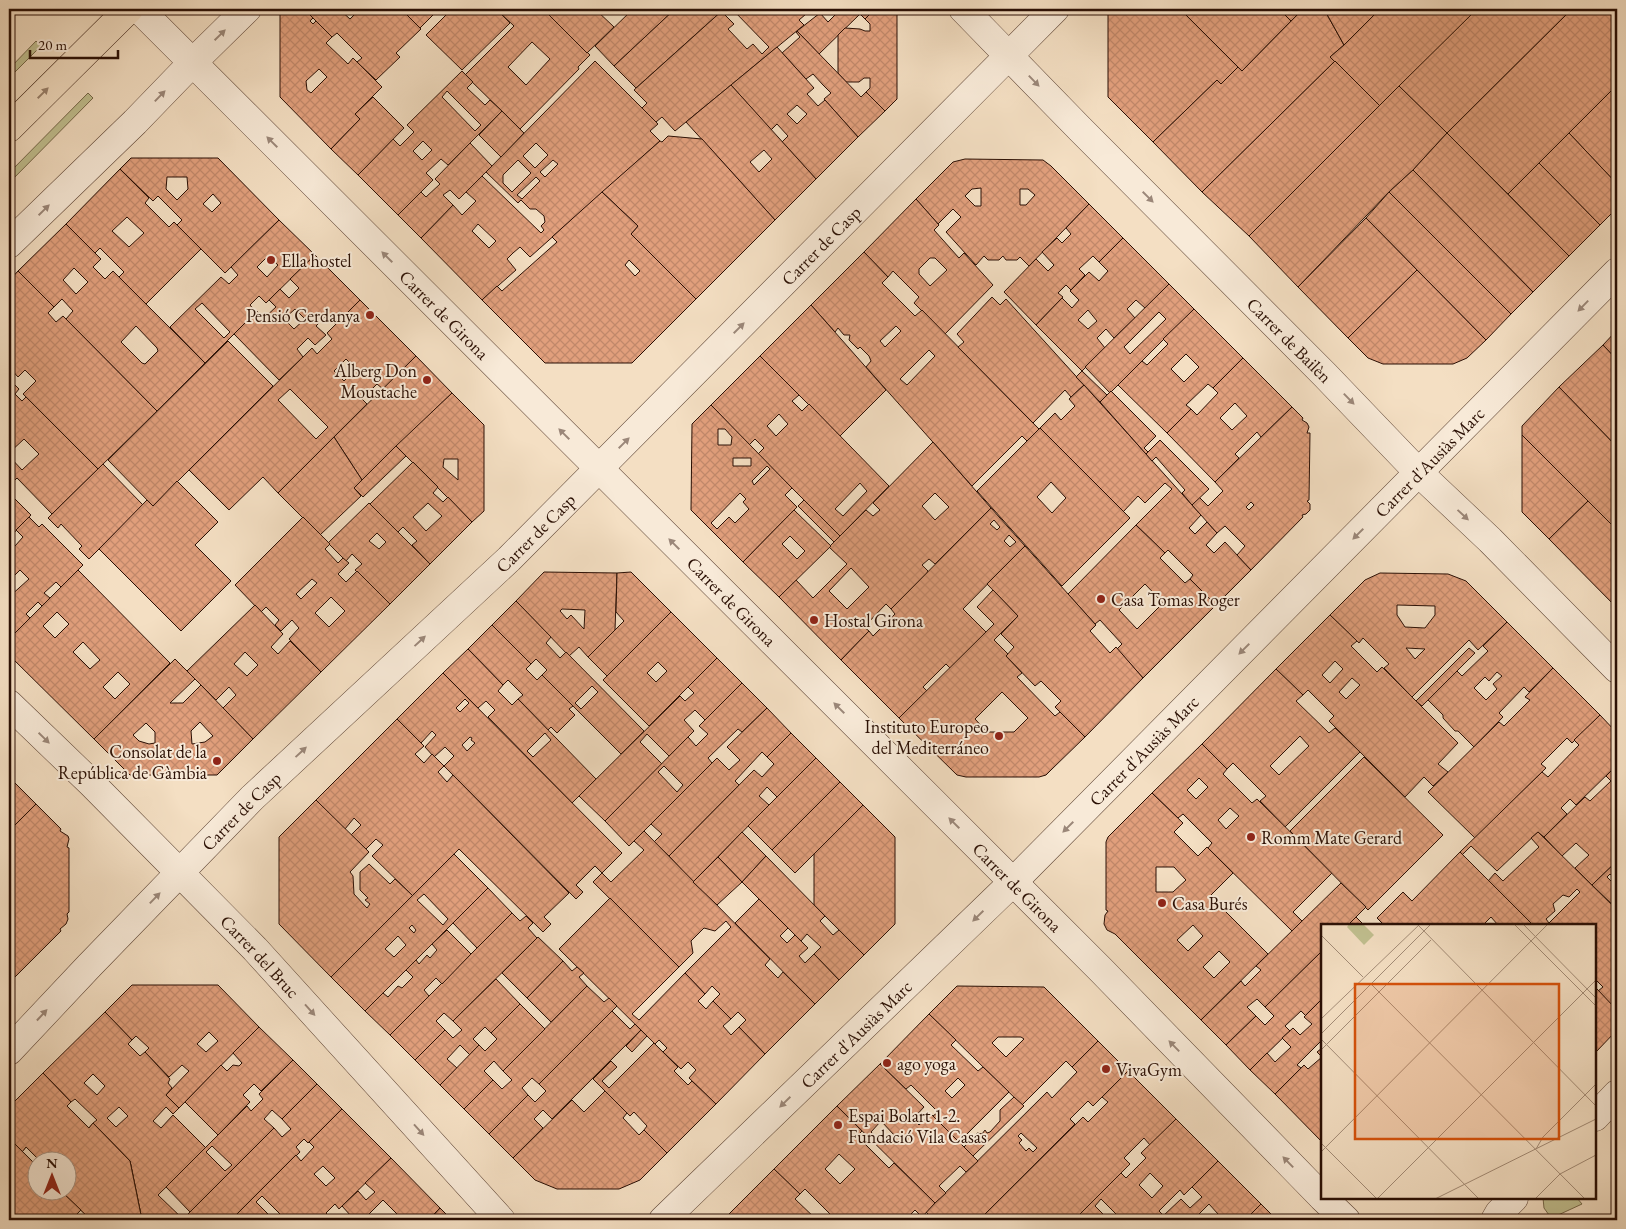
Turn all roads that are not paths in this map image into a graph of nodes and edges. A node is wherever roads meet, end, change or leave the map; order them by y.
1 (129, 9) edge
2 (139, 9) edge
3 (247, 9) edge
4 (963, 9) edge
5 (1055, 9) edge
6 (1009, 56) junction
7 (193, 62) junction
8 (9, 128) edge
9 (9, 244) edge
10 (1617, 272) edge
11 (599, 468) junction
12 (1419, 473) junction
13 (1617, 670) edge
14 (9, 704) edge
15 (180, 873) junction
16 (1013, 882) junction
17 (9, 1051) edge
18 (1617, 1094) edge
19 (1596, 1116) edge
20 (1321, 1195) edge
21 (1325, 1199) edge
22 (1513, 1199) edge
23 (501, 1220) edge
24 (662, 1220) edge
25 (1346, 1220) edge
26 (1494, 1220) edge

8 -> 1 main road
2 - 7 street, Carrer de Girona
7 -> 3 street
4 - 6 street, Carrer de Bailèn
5 - 6 street, Carrer de Casp
11 -> 6 street, Carrer de Casp
6 -> 12 street, Carrer de Bailèn
9 -> 7 street
11 -> 7 street, Carrer de Girona
10 -> 12 street, Carrer d'Ausiàs Marc
15 -> 11 street, Carrer de Casp
16 -> 11 street, Carrer de Girona
12 -> 13 street, Carrer de Bailèn
12 -> 16 street, Carrer d'Ausiàs Marc
14 -> 15 street, Carrer del Bruc
17 -> 15 street, Carrer de Casp
15 -> 23 street, Carrer del Bruc
20 -> 16 street, Carrer de Girona
16 -> 24 street, Carrer d'Ausiàs Marc
18 - 19 street
21 - 25 street, Carrer de Girona
22 - 26 street

